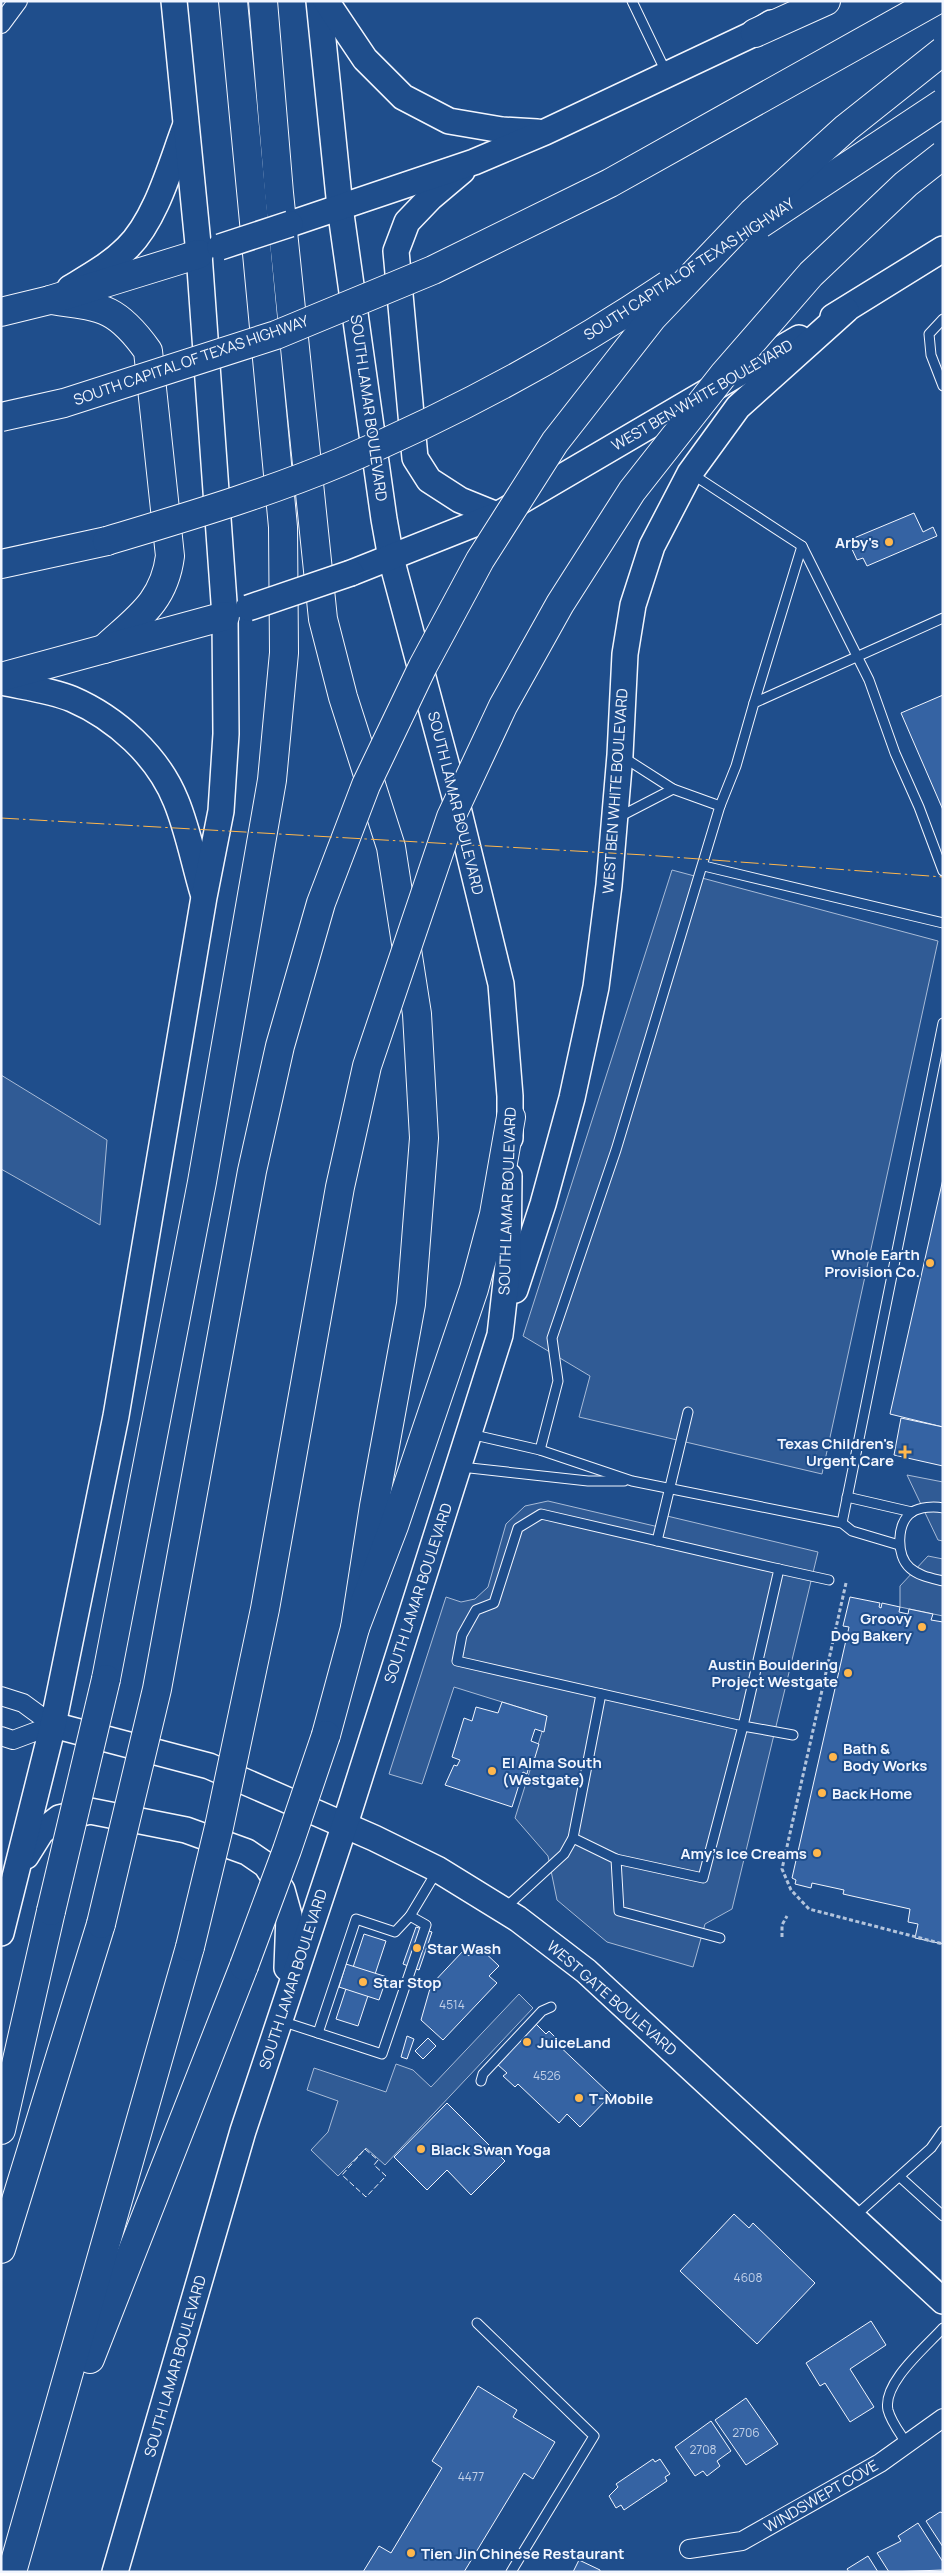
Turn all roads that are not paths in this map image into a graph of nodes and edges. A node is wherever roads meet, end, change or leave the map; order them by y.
1 (18, 1) edge
2 (174, 1) edge
3 (233, 1) edge
4 (263, 1) edge
5 (319, 1) edge
6 (326, 1) edge
7 (632, 1) edge
8 (805, 1) edge
9 (826, 1) edge
10 (935, 1) edge
11 (1, 24) edge
12 (755, 33) junction
13 (943, 51) edge
14 (668, 74) junction
15 (943, 103) edge
16 (187, 122) junction
17 (545, 132) junction
18 (943, 155) edge
19 (474, 162) junction
20 (340, 207) junction
21 (943, 249) edge
22 (210, 251) junction
23 (50, 300) junction
24 (846, 310) junction
25 (1, 312) edge
26 (943, 318) edge
27 (943, 386) edge
28 (1, 417) edge
29 (690, 473) junction
30 (497, 515) junction
31 (802, 546) junction
32 (392, 558) junction
33 (1, 564) edge
34 (236, 612) junction
35 (943, 618) edge
36 (104, 649) junction
37 (857, 656) junction
38 (1, 677) edge
39 (1, 682) edge
40 (754, 703) junction
41 (620, 755) junction
42 (673, 789) junction
43 (720, 806) junction
44 (614, 819) junction
45 (704, 866) junction
46 (943, 871) edge
47 (204, 897) junction
48 (943, 923) edge
49 (943, 1023) edge
50 (511, 1117) junction
51 (500, 1335) junction
52 (688, 1412) dead end
53 (468, 1433) junction
54 (540, 1450) junction
55 (459, 1467) junction
56 (632, 1481) junction
57 (670, 1488) junction
58 (847, 1497) junction
59 (943, 1508) edge
60 (912, 1512) junction
61 (842, 1523) junction
62 (657, 1541) junction
63 (899, 1545) junction
64 (779, 1569) junction
65 (829, 1580) dead end
66 (943, 1581) edge
67 (355, 1628) junction
68 (601, 1694) junction
69 (1, 1696) edge
70 (54, 1725) junction
71 (743, 1726) junction
72 (792, 1735) dead end
73 (1, 1736) edge
74 (345, 1824) junction
75 (573, 1838) junction
76 (616, 1859) junction
77 (18, 1869) junction
78 (437, 1870) junction
79 (503, 1910) junction
80 (410, 1916) junction
81 (1, 1932) edge
82 (720, 1938) dead end
83 (551, 2007) dead end
84 (282, 2009) junction
85 (318, 2033) junction
86 (481, 2081) dead end
87 (1, 2130) edge
88 (943, 2131) edge
89 (900, 2177) junction
90 (943, 2216) edge
91 (853, 2218) junction
92 (1, 2249) edge
93 (943, 2301) edge
94 (476, 2323) dead end
95 (943, 2328) edge
96 (943, 2418) edge
97 (907, 2444) junction
98 (37, 2491) junction
99 (690, 2549) dead end
100 (12, 2572) edge
101 (115, 2572) edge
102 (511, 2572) edge

1 - 11 street
2 - 16 main road
3 - 87 highway, bridge
4 - 67 highway
5 - 20 main road, SOUTH LAMAR BOULEVARD
6 - 17 main road
7 - 14 lane
8 - 12 main road
9 - 12 highway
10 - 28 highway, SOUTH CAPITAL OF TEXAS HIGHWAY, bridge
12 - 14 main road
13 - 92 highway, bridge
14 - 17 main road
15 - 33 highway, SOUTH CAPITAL OF TEXAS HIGHWAY, bridge
16 - 22 main road
16 - 23 main road
17 - 19 main road
18 - 98 highway, bridge
19 - 20 main road
19 - 30 main road
20 - 22 main road, bridge
20 - 32 main road, SOUTH LAMAR BOULEVARD
21 - 24 main road, WEST BEN WHITE BOULEVARD
22 - 23 highway
22 - 34 main road
23 - 25 highway
23 - 36 highway
24 - 29 main road, WEST BEN WHITE BOULEVARD
24 - 30 main road, WEST BEN WHITE BOULEVARD
26 - 27 lane
29 - 31 lane
29 - 41 main road, WEST BEN WHITE BOULEVARD
30 - 32 main road, WEST BEN WHITE BOULEVARD
31 - 37 lane
31 - 40 lane
32 - 34 main road, WEST BEN WHITE BOULEVARD, bridge
32 - 50 main road, SOUTH LAMAR BOULEVARD
34 - 36 highway
34 - 47 main road
35 - 37 lane
36 - 38 highway
37 - 40 lane
37 - 46 lane
39 - 47 main road
40 - 43 lane
41 - 42 lane
41 - 44 main road, WEST BEN WHITE BOULEVARD
42 - 43 lane
42 - 44 lane
43 - 45 lane
44 - 51 main road, WEST BEN WHITE BOULEVARD
45 - 48 lane
45 - 54 lane
47 - 70 main road
49 - 58 lane
50 - 51 main road, SOUTH LAMAR BOULEVARD
50 - 67 highway
51 - 53 main road, SOUTH LAMAR BOULEVARD
52 - 57 lane
53 - 54 lane
53 - 55 main road, SOUTH LAMAR BOULEVARD
54 - 56 lane
55 - 56 lane
55 - 74 main road, SOUTH LAMAR BOULEVARD
56 - 57 lane
57 - 61 lane
57 - 62 lane
58 - 60 lane
58 - 61 lane
59 - 60 lane
60 - 63 lane
61 - 63 lane
62 - 64 lane
62 - 68 lane
63 - 66 lane
64 - 65 lane
64 - 71 lane
67 - 98 highway, bridge
68 - 71 lane
68 - 75 lane
69 - 70 street, WEST GATE BOULEVARD
70 - 73 street
70 - 74 main road, WEST GATE BOULEVARD
70 - 77 main road
71 - 72 lane
71 - 76 lane
74 - 78 main road, WEST GATE BOULEVARD
74 - 84 main road, SOUTH LAMAR BOULEVARD
75 - 76 lane
75 - 79 lane
76 - 82 lane
77 - 81 main road
77 - 84 main road
78 - 79 main road, WEST GATE BOULEVARD
78 - 80 lane
79 - 91 main road, WEST GATE BOULEVARD
80 - 85 lane
80 - 85 lane
83 - 86 lane
84 - 85 lane
84 - 101 main road, SOUTH LAMAR BOULEVARD
88 - 89 lane
89 - 90 lane
89 - 91 lane
91 - 93 main road, WEST GATE BOULEVARD
94 - 102 lane
95 - 97 lane
96 - 97 street, WINDSWEPT COVE
97 - 99 street, WINDSWEPT COVE
98 - 100 highway

